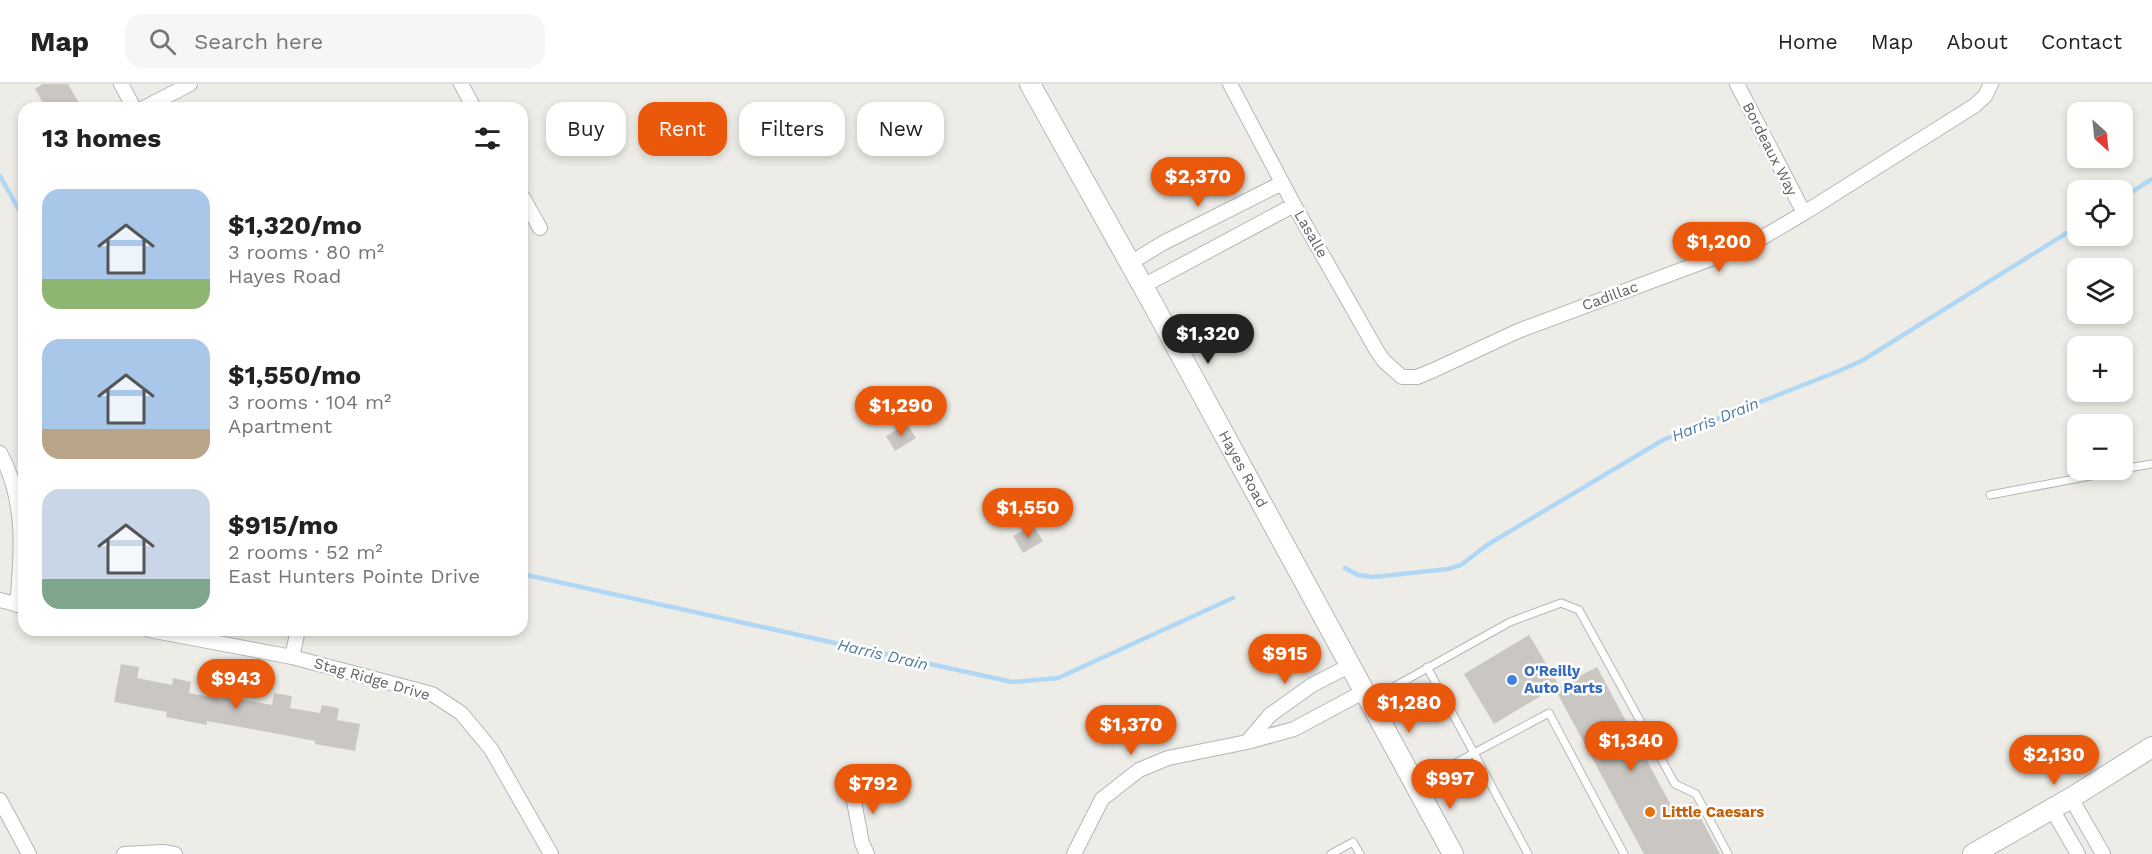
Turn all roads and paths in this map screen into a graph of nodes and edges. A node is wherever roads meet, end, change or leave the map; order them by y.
1 (121, 84) edge
2 (190, 84) edge
3 (461, 84) edge
4 (1030, 84) edge
5 (1230, 84) edge
6 (1737, 84) edge
7 (1991, 84) edge
8 (131, 102) edge
9 (156, 102) edge
10 (471, 102) edge
11 (1282, 183) junction
12 (1294, 205) junction
13 (528, 207) edge
14 (1804, 213) junction
15 (540, 228) dead end
16 (1130, 263) junction
17 (1143, 286) junction
18 (1402, 377) joint
19 (0, 453) edge
20 (2152, 464) edge
21 (2133, 467) edge
22 (2067, 480) edge
23 (1990, 495) dead end
24 (18, 511) edge
25 (0, 600) edge
26 (18, 604) edge
27 (181, 636) edge
28 (296, 636) edge
29 (292, 657) junction
30 (1351, 665) junction
31 (1427, 667) junction
32 (1367, 696) junction
33 (1247, 742) junction
34 (2152, 747) edge
35 (1474, 753) junction
36 (1415, 785) junction
37 (851, 786) dead end
38 (2071, 798) junction
39 (0, 800) edge
40 (2052, 809) junction
41 (29, 854) edge
42 (124, 854) edge
43 (175, 854) edge
44 (551, 854) edge
45 (867, 854) edge
46 (1074, 854) edge
47 (1331, 854) edge
48 (1360, 854) edge
49 (1453, 854) edge
50 (1528, 854) edge
51 (1624, 854) edge
52 (1728, 854) edge
53 (1973, 854) edge
54 (2078, 854) edge
55 (2103, 854) edge

1 - 8 street
2 - 9 street
3 - 10 street
4 - 16 street, Hayes Road
5 - 11 street, Lasalle
6 - 14 street, Bordeaux Way
7 - 14 street, Cadillac
11 - 12 street, Lasalle
11 - 16 street
12 - 17 street
12 - 18 street, Lasalle
13 - 15 street
14 - 18 street, Cadillac
16 - 17 street, Hayes Road
17 - 30 street, Hayes Road
19 - 24 street
20 - 21 lane
22 - 23 lane
25 - 26 street
27 - 29 street, Stag Ridge Drive
28 - 29 street
29 - 44 street, Stag Ridge Drive
30 - 32 street, Hayes Road
30 - 33 street
31 - 32 lane
31 - 35 lane
31 - 52 lane
32 - 33 street
32 - 36 street, Hayes Road
33 - 46 street
34 - 38 street
35 - 36 lane
35 - 50 lane
35 - 51 lane
36 - 49 street, Hayes Road
37 - 45 street
38 - 40 street
38 - 55 street
39 - 41 street
40 - 53 street
40 - 54 street
42 - 43 street
47 - 48 lane

